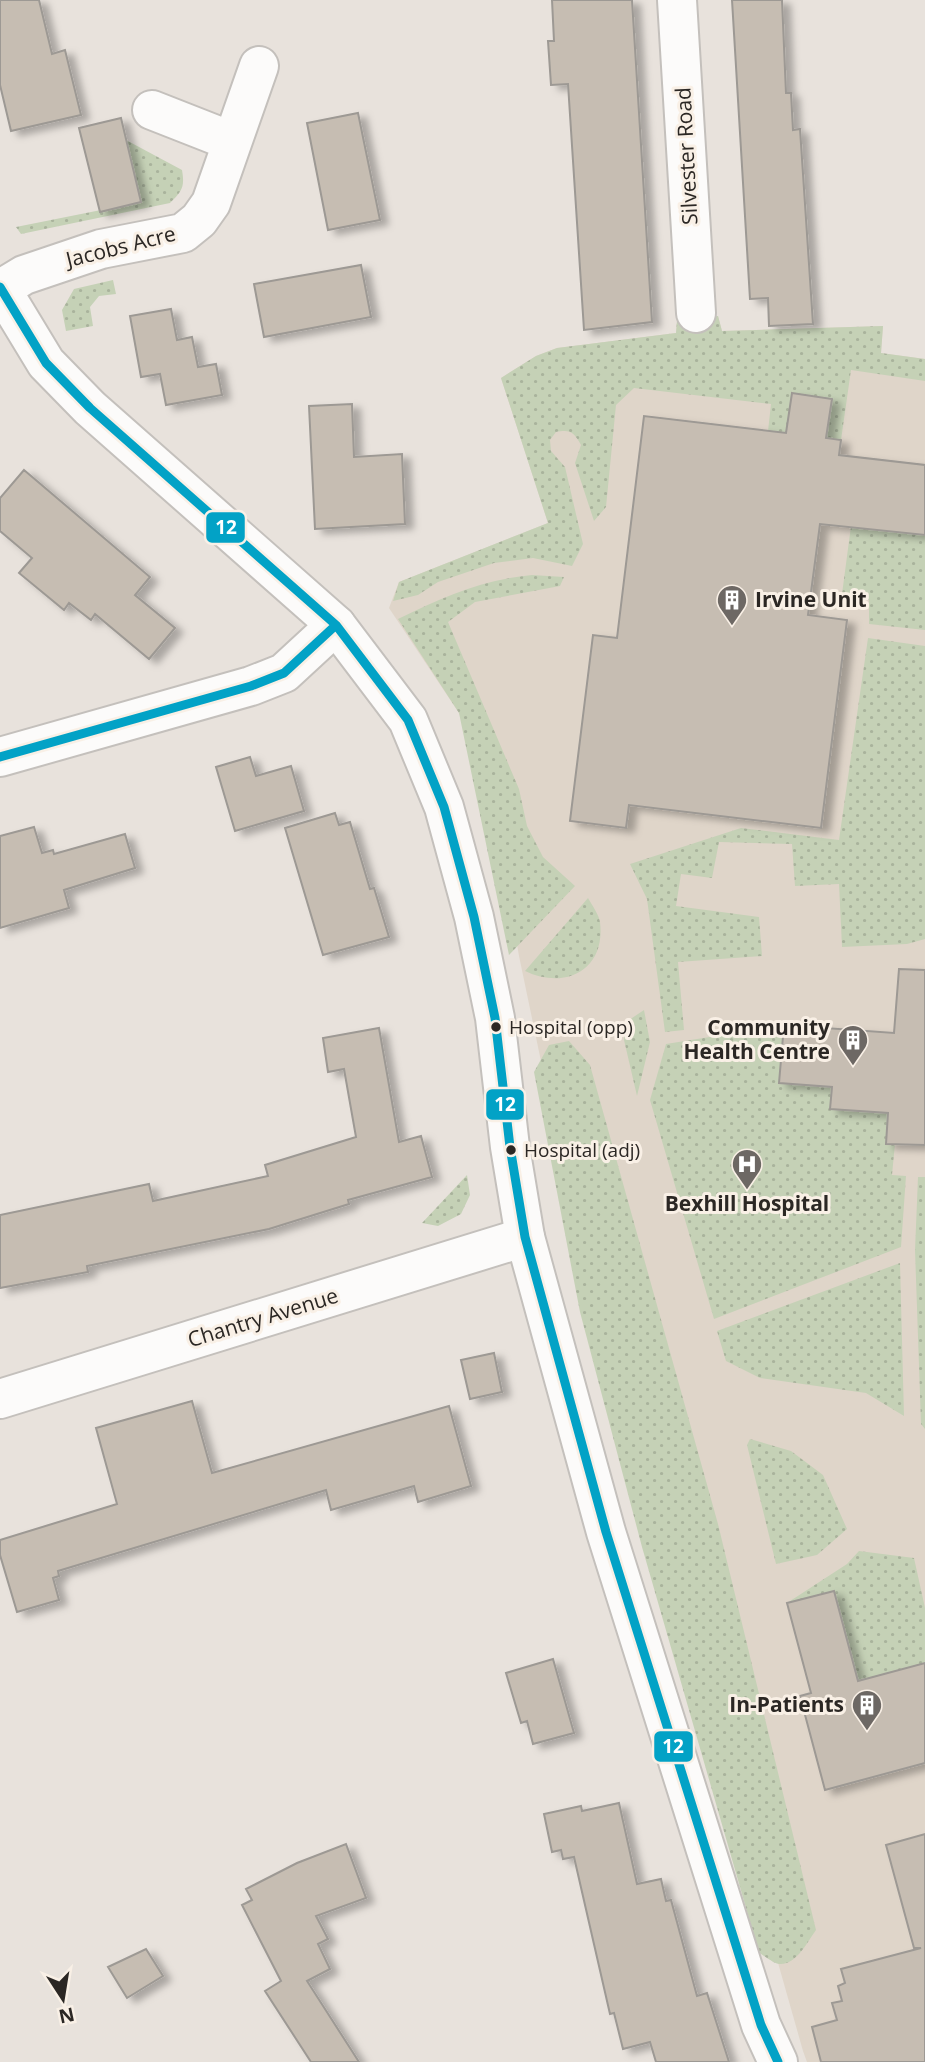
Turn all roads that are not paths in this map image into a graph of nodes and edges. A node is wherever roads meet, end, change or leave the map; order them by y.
1 (677, 0) edge
2 (259, 65) dead end
3 (152, 110) dead end
4 (231, 141) junction
5 (0, 288) edge
6 (696, 313) dead end
7 (336, 625) junction
8 (0, 757) edge
9 (525, 1237) junction
10 (0, 1399) edge
11 (778, 2062) edge

1 - 6 main road, Silvester Road
2 - 4 main road, Jacobs Acre
3 - 4 main road
4 - 5 main road, Jacobs Acre
5 - 7 main road
7 - 8 main road
7 - 9 main road
9 - 10 main road, Chantry Avenue
9 - 11 main road

